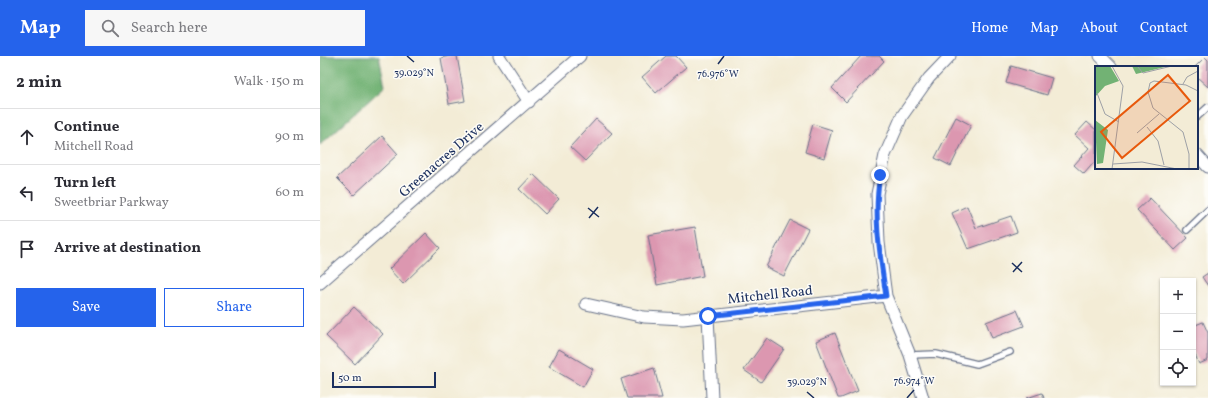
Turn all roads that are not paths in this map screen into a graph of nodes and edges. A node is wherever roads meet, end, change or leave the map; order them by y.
1 (499, 56) edge
2 (580, 56) edge
3 (950, 56) edge
4 (1100, 56) edge
5 (1110, 66) edge
6 (529, 102) junction
7 (1208, 107) edge
8 (1198, 116) edge
9 (1198, 156) edge
10 (1208, 167) edge
11 (1208, 210) edge
12 (1187, 230) dead end
13 (320, 283) edge
14 (886, 296) junction
15 (586, 304) dead end
16 (708, 316) junction
17 (1010, 352) dead end
18 (910, 355) junction
19 (712, 398) edge
20 (923, 398) edge

1 - 6 street
2 - 6 street, Greenacres Drive
3 - 14 street
4 - 5 street
6 - 13 street, Greenacres Drive
7 - 8 lane
9 - 10 street
11 - 12 lane
14 - 16 street, Mitchell Road
14 - 18 street
15 - 16 street, Mitchell Road
16 - 19 street
17 - 18 lane
18 - 20 street

